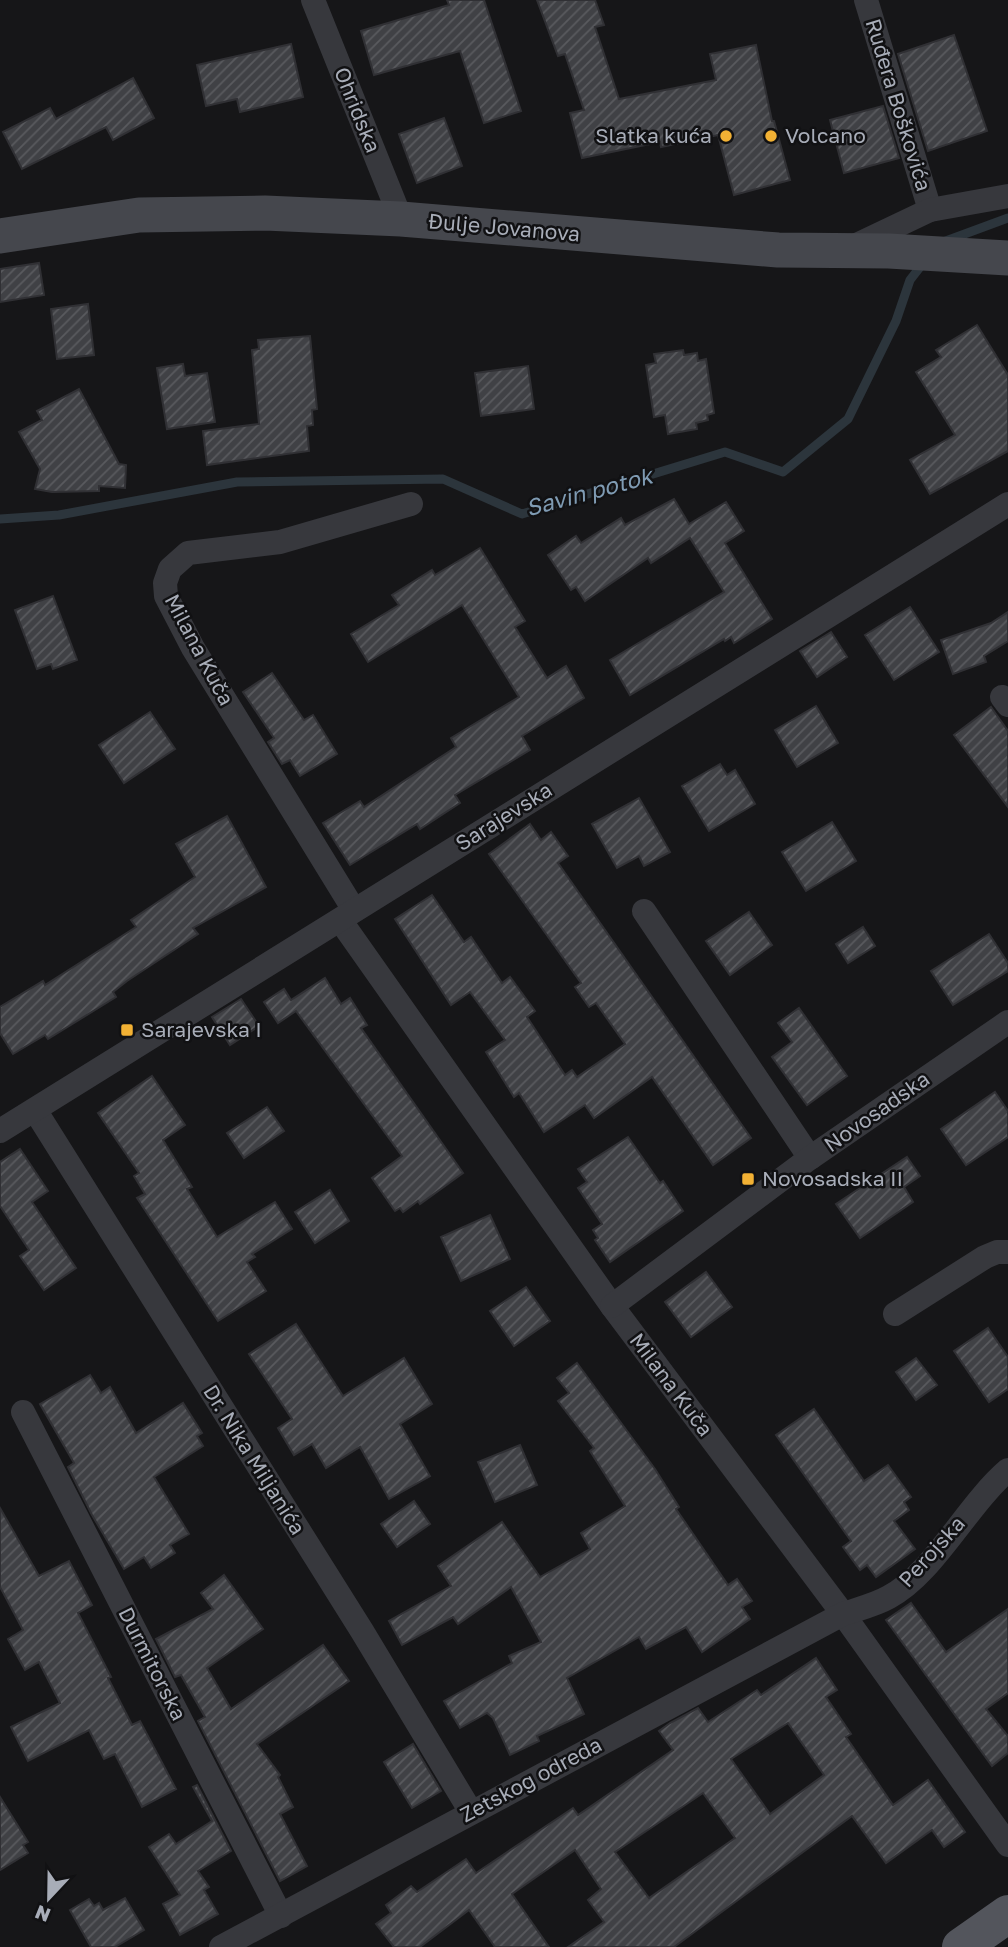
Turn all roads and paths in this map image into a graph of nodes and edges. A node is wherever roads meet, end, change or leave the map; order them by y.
1 (313, 0) edge
2 (866, 0) edge
3 (1008, 196) edge
4 (930, 210) junction
5 (401, 219) junction
6 (0, 236) edge
7 (845, 251) junction
8 (1008, 258) edge
9 (411, 504) dead end
10 (1008, 504) edge
11 (644, 911) dead end
12 (347, 915) junction
13 (1008, 1022) edge
14 (35, 1110) junction
15 (0, 1131) edge
16 (810, 1158) junction
17 (1008, 1252) edge
18 (612, 1306) junction
19 (895, 1314) dead end
20 (23, 1412) dead end
21 (1008, 1470) edge
22 (843, 1614) junction
23 (471, 1812) junction
24 (1008, 1845) edge
25 (1008, 1914) edge
26 (281, 1916) junction
27 (221, 1947) edge
28 (961, 1947) edge

1 - 5 street, Ohridska
2 - 4 street, Ruđera Boškovića
3 - 4 street
4 - 7 street
5 - 6 street, Đulje Jovanova
5 - 7 street, Đulje Jovanova
7 - 8 street, Đulje Jovanova
9 - 12 street, Milana Kuča
10 - 12 street, Sarajevska
11 - 16 street
12 - 14 street, Sarajevska
12 - 18 street, Milana Kuča
13 - 16 street, Novosadska
14 - 15 street, Sarajevska
14 - 23 street, Dr. Nika Miljanića
16 - 18 street, Novosadska
17 - 19 street
18 - 22 street, Milana Kuča
20 - 26 street, Durmitorska
21 - 22 street, Perojska
22 - 23 street, Zetskog odreda
22 - 24 street, Milana Kuča
23 - 26 street, Zetskog odreda
25 - 28 main road
26 - 27 street, Zetskog odreda

